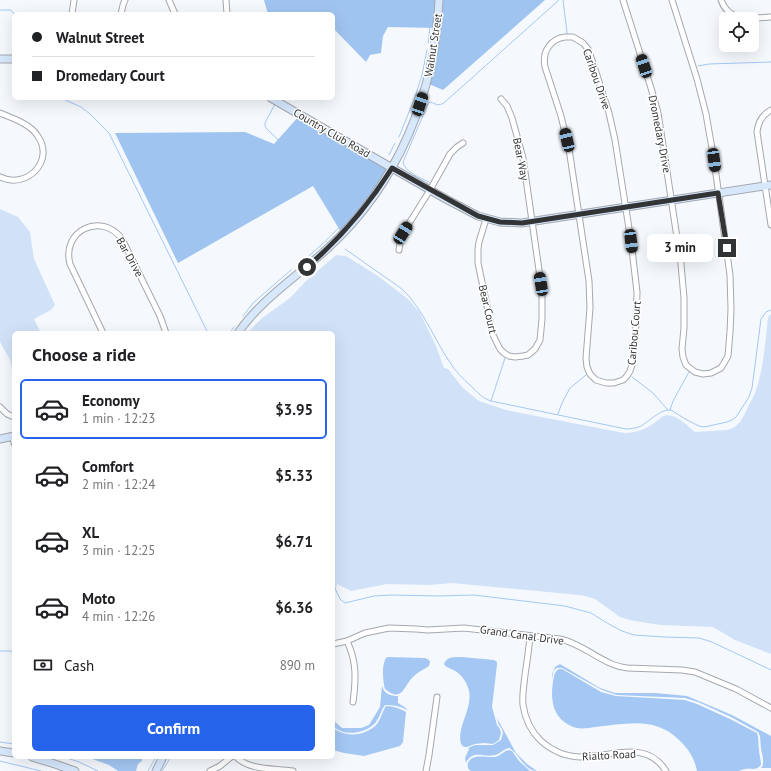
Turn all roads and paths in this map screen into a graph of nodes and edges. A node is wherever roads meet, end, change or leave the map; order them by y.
1 (74, 0) edge
2 (125, 0) edge
3 (169, 0) edge
4 (226, 0) edge
5 (439, 0) edge
6 (623, 0) edge
7 (672, 0) edge
8 (722, 0) edge
9 (72, 12) edge
10 (121, 12) edge
11 (173, 12) edge
12 (227, 12) edge
13 (771, 17) edge
14 (0, 59) edge
15 (12, 59) edge
16 (501, 99) dead end
17 (275, 100) edge
18 (771, 110) edge
19 (0, 113) edge
20 (463, 143) dead end
21 (392, 168) junction
22 (0, 177) edge
23 (768, 186) edge
24 (430, 190) junction
25 (718, 193) junction
26 (672, 200) junction
27 (625, 208) junction
28 (579, 214) junction
29 (486, 219) junction
30 (532, 222) junction
31 (771, 225) edge
32 (399, 250) dead end
33 (102, 331) edge
34 (165, 331) edge
35 (240, 331) edge
36 (0, 407) edge
37 (12, 416) edge
38 (12, 438) edge
39 (0, 439) edge
40 (530, 636) junction
41 (347, 641) junction
42 (335, 644) edge
43 (437, 697) dead end
44 (352, 702) dead end
45 (771, 708) edge
46 (0, 751) edge
47 (12, 753) edge
48 (39, 759) edge
49 (162, 759) edge
50 (229, 759) edge
51 (239, 759) edge
52 (75, 771) edge
53 (156, 771) edge
54 (210, 771) edge
55 (293, 771) edge
56 (426, 771) edge
57 (666, 771) edge

1 - 9 street
2 - 10 street
3 - 11 street
4 - 12 street
5 - 21 street, Walnut Street
6 - 26 street, Dromedary Drive
7 - 25 street
8 - 13 street
14 - 15 street
16 - 30 street, Bear Way
17 - 21 street, Country Club Road
18 - 23 street
19 - 22 street
20 - 24 street
21 - 24 street, Country Club Road
21 - 35 street, Walnut Street
23 - 25 street, Country Club Road
23 - 31 street
24 - 29 street, Country Club Road
24 - 32 street
25 - 26 street, Country Club Road
25 - 26 street, Dromedary Drive
26 - 27 street, Country Club Road
27 - 28 street, Country Club Road
27 - 28 street, Caribou Court
27 - 28 street, Caribou Drive
28 - 30 street, Country Club Road
29 - 30 street, Country Club Road
29 - 30 street, Bear Court
33 - 34 street, Bar Drive
36 - 37 street
38 - 39 street
40 - 41 street, Grand Canal Drive
40 - 45 street, Grand Canal Drive
40 - 57 street, Rialto Road
41 - 42 street, Grand Canal Drive
41 - 44 street
43 - 56 street
46 - 47 street
48 - 52 street
49 - 53 street
50 - 54 street
51 - 55 street

